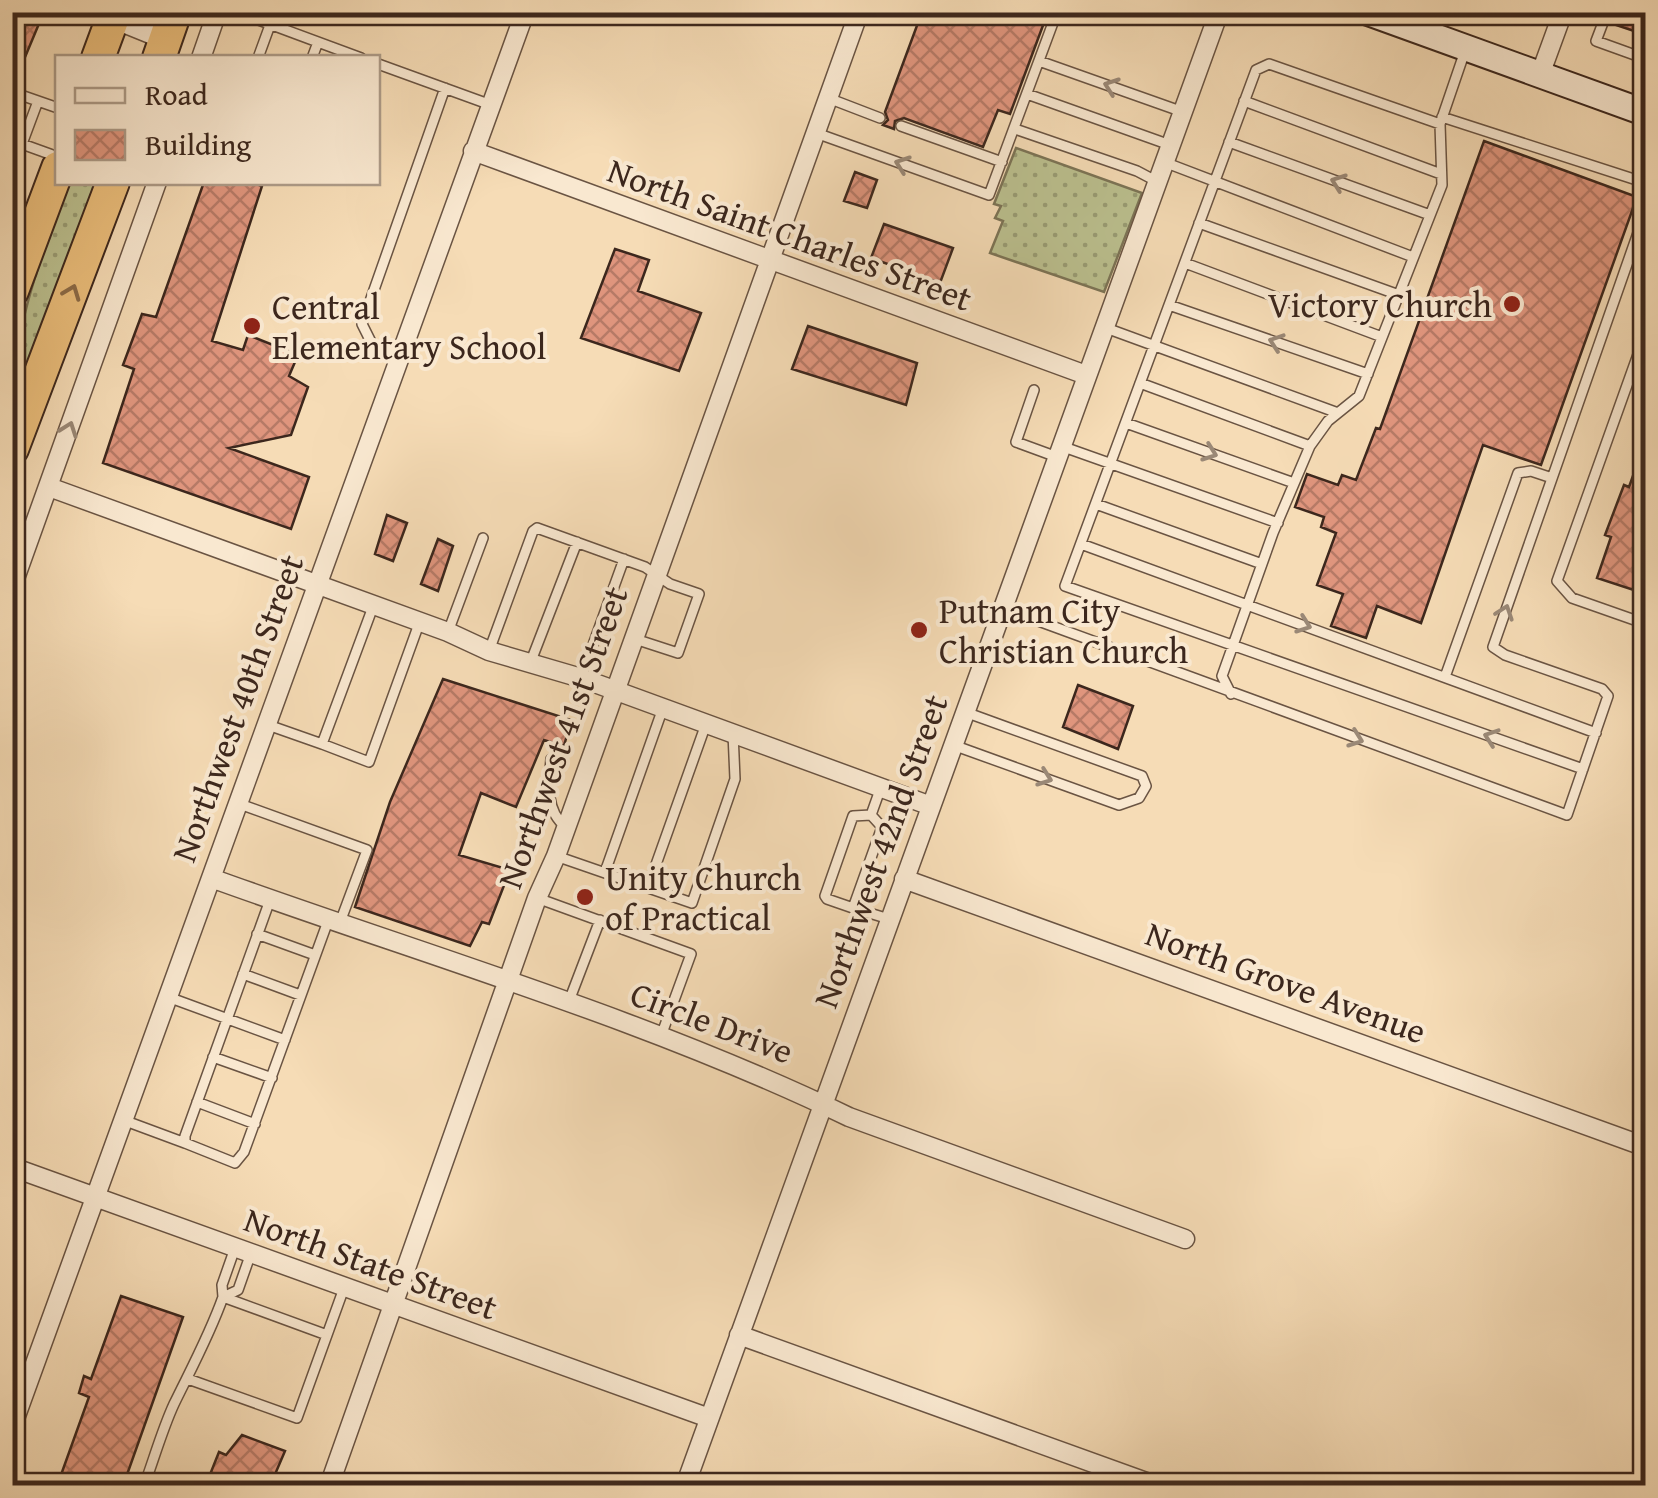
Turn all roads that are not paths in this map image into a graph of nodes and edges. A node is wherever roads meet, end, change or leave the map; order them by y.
1 (217, 12) edge
2 (236, 12) edge
3 (525, 12) edge
4 (802, 12) edge
5 (810, 12) edge
6 (1057, 12) edge
7 (1218, 12) edge
8 (1366, 12) edge
9 (1563, 12) edge
10 (1607, 12) edge
11 (108, 14) edge
12 (852, 14) edge
13 (270, 25) junction
14 (166, 37) edge
15 (318, 42) junction
16 (1466, 48) junction
17 (99, 55) edge
18 (202, 55) edge
19 (259, 55) edge
20 (313, 55) edge
21 (353, 55) edge
22 (1646, 59) edge
23 (1039, 61) junction
24 (380, 65) edge
25 (1540, 76) junction
26 (445, 88) junction
27 (12, 92) edge
28 (1027, 94) junction
29 (828, 98) junction
30 (1244, 101) junction
31 (38, 102) junction
32 (492, 105) junction
33 (55, 107) edge
34 (1183, 112) junction
35 (1646, 113) edge
36 (880, 118) dead end
37 (1441, 121) junction
38 (12, 126) edge
39 (901, 126) dead end
40 (1015, 129) junction
41 (26, 132) junction
42 (816, 133) junction
43 (1229, 142) junction
44 (22, 144) junction
45 (472, 152) junction
46 (1166, 154) junction
47 (55, 155) edge
48 (1002, 162) junction
49 (12, 168) edge
50 (1442, 174) junction
51 (55, 175) edge
52 (1215, 180) junction
53 (1156, 181) junction
54 (1646, 184) edge
55 (112, 185) edge
56 (156, 185) edge
57 (1646, 210) edge
58 (1430, 215) junction
59 (1199, 224) junction
60 (1414, 257) junction
61 (770, 261) junction
62 (1185, 263) junction
63 (12, 292) edge
64 (1399, 295) junction
65 (1169, 305) junction
66 (1103, 327) junction
67 (1646, 332) edge
68 (1382, 337) junction
69 (1155, 344) junction
70 (398, 356) junction
71 (1368, 374) junction
72 (1086, 375) junction
73 (1140, 383) junction
74 (1034, 390) dead end
75 (1338, 412) junction
76 (1126, 423) junction
77 (1310, 446) junction
78 (12, 449) edge
79 (1059, 452) junction
80 (1110, 465) junction
81 (1552, 478) junction
82 (1294, 483) junction
83 (49, 486) junction
84 (1096, 504) junction
85 (1278, 523) junction
86 (483, 538) dead end
87 (577, 542) junction
88 (1081, 544) junction
89 (624, 560) junction
90 (1262, 564) junction
91 (656, 575) junction
92 (316, 584) junction
93 (12, 586) edge
94 (374, 604) junction
95 (1248, 604) junction
96 (1002, 608) junction
97 (420, 622) junction
98 (1646, 624) edge
99 (448, 632) junction
100 (634, 638) junction
101 (1233, 646) junction
102 (489, 651) junction
103 (531, 661) junction
104 (1445, 677) junction
105 (581, 678) junction
106 (615, 691) junction
107 (1231, 694) junction
108 (663, 708) junction
109 (965, 712) junction
110 (266, 724) junction
111 (706, 724) junction
112 (733, 733) junction
113 (1596, 734) junction
114 (322, 744) junction
115 (953, 745) junction
116 (551, 759) dead end
117 (1583, 769) junction
118 (881, 788) junction
119 (237, 804) junction
120 (931, 806) junction
121 (871, 815) junction
122 (566, 828) junction
123 (556, 856) junction
124 (604, 872) junction
125 (210, 878) junction
126 (904, 879) junction
127 (648, 887) junction
128 (538, 898) junction
129 (270, 900) junction
130 (853, 908) junction
131 (890, 919) junction
132 (600, 920) junction
133 (334, 923) junction
134 (257, 934) junction
135 (315, 954) junction
136 (243, 974) junction
137 (510, 980) junction
138 (300, 995) junction
139 (168, 997) junction
140 (569, 1002) junction
141 (226, 1020) junction
142 (660, 1036) junction
143 (285, 1040) junction
144 (213, 1057) junction
145 (272, 1078) junction
146 (197, 1102) junction
147 (822, 1104) junction
148 (124, 1120) junction
149 (254, 1124) junction
150 (185, 1142) junction
151 (1646, 1148) edge
152 (12, 1166) edge
153 (96, 1197) junction
154 (1185, 1238) dead end
155 (243, 1250) junction
156 (344, 1288) junction
157 (224, 1297) junction
158 (394, 1306) junction
159 (739, 1334) junction
160 (327, 1335) junction
161 (188, 1380) junction
162 (709, 1418) junction
163 (12, 1427) edge
164 (144, 1486) edge
165 (329, 1486) edge
166 (685, 1486) edge
167 (1156, 1486) edge

1 - 18 street
2 - 13 lane
3 - 32 street, Northwest 40th Street
4 - 5 lane
6 - 23 lane
7 - 34 street, Northwest 42nd Street
8 - 16 main road
9 - 25 street
10 - 22 lane
11 - 14 street
11 - 17 highway
12 - 29 street, Northwest 41st Street
13 - 15 lane
13 - 19 lane
15 - 20 lane
15 - 21 lane
16 - 25 main road
16 - 37 lane
23 - 28 lane
34 -> 23 lane
24 - 26 lane
25 - 35 main road
26 - 32 lane
26 - 70 lane
27 - 31 lane
28 - 40 lane
28 - 46 lane
29 - 36 lane
29 - 42 street, Northwest 41st Street
30 - 37 lane
30 - 43 lane
30 - 50 lane
31 - 33 lane
31 - 41 lane
32 - 45 street, Northwest 40th Street
34 - 46 street, Northwest 42nd Street
37 - 50 lane
37 - 54 lane
38 - 41 lane
39 - 48 lane
40 - 48 lane
40 - 53 lane
41 - 44 lane
48 -> 42 lane
42 - 61 street, Northwest 41st Street
43 - 52 lane
58 -> 43 lane
44 - 47 lane
44 - 49 lane
45 - 61 street, North Saint Charles Street
45 - 70 street, Northwest 40th Street
46 - 52 lane
46 - 53 street, Northwest 42nd Street
50 - 58 lane
51 - 63 highway
52 - 59 lane
52 - 60 lane
53 - 66 street, Northwest 42nd Street
78 -> 55 highway
83 -> 56 street
57 - 81 lane
58 - 60 lane
59 - 62 lane
59 - 64 lane
60 - 64 lane
61 - 72 street, North Saint Charles Street
61 - 91 street, Northwest 41st Street
62 - 65 lane
62 - 68 lane
64 - 68 lane
65 - 69 lane
71 -> 65 lane
66 - 69 lane
66 - 72 street, Northwest 42nd Street
67 - 98 lane
68 - 71 lane
69 - 73 lane
69 - 75 lane
70 - 92 street, Northwest 40th Street
71 - 75 lane
72 - 79 street, Northwest 42nd Street
73 - 76 lane
73 - 77 lane
74 - 79 lane
75 - 77 lane
76 - 80 lane
76 -> 82 lane
77 - 82 lane
79 - 80 lane
79 - 96 street, Northwest 42nd Street
80 - 84 lane
80 - 85 lane
81 - 104 lane
113 -> 81 lane
82 - 85 lane
83 - 92 street
83 - 93 street
84 - 88 lane
84 - 90 lane
85 - 90 lane
86 - 99 lane
87 - 89 lane
87 - 102 lane
87 - 103 lane
88 - 95 lane
88 - 101 lane
89 - 91 lane
89 - 105 lane
90 - 95 lane
91 - 100 street, Northwest 41st Street
91 - 100 lane
92 - 94 street
92 - 110 street, Northwest 40th Street
94 - 97 street
94 - 114 lane
95 - 101 lane
95 -> 104 lane
96 - 107 lane
96 - 109 street, Northwest 42nd Street
97 - 99 street
97 - 114 lane
99 - 102 street
100 - 106 street, Northwest 41st Street
101 - 107 lane
117 -> 101 lane
102 - 103 street
103 - 105 street
104 - 113 lane
105 - 106 street
106 - 108 street
106 - 122 street, Northwest 41st Street
107 -> 117 lane
108 - 111 street
108 - 124 lane
109 - 115 street, Northwest 42nd Street
115 -> 109 lane
110 - 114 lane
110 - 119 street, Northwest 40th Street
111 - 112 street
111 - 127 lane
112 - 118 street
112 - 127 lane
113 - 117 lane
115 - 120 street, Northwest 42nd Street
116 - 122 lane
118 - 120 street
118 - 121 lane
119 - 125 street, Northwest 40th Street
119 - 133 lane
120 - 126 street, Northwest 42nd Street
121 - 130 lane
121 - 130 lane
122 - 123 street, Northwest 41st Street
123 - 124 lane
123 - 128 street, Northwest 41st Street
124 - 127 lane
125 - 129 street, Circle Drive
125 - 139 street, Northwest 40th Street
126 - 131 street, Northwest 42nd Street
126 - 151 street, North Grove Avenue
128 - 132 lane
128 - 137 street, Northwest 41st Street
129 - 133 street, Circle Drive
129 - 134 lane
130 - 131 lane
131 - 147 street, Northwest 42nd Street
132 - 140 lane
132 - 142 lane
133 - 135 lane
133 - 137 street, Circle Drive
134 - 135 lane
134 - 136 lane
135 - 138 lane
136 - 138 lane
136 - 141 lane
137 - 140 street, Circle Drive
137 - 158 street, Northwest 41st Street
138 - 143 lane
139 - 141 lane
139 - 148 street, Northwest 40th Street
140 - 142 street, Circle Drive
141 - 143 lane
141 - 144 lane
142 - 147 street, Circle Drive
143 - 145 lane
144 - 145 lane
144 - 146 lane
145 - 149 lane
146 - 149 lane
146 - 150 lane
147 - 154 street, Circle Drive
147 - 159 street, Northwest 42nd Street
148 - 150 lane
148 - 153 street, Northwest 40th Street
149 - 150 lane
152 - 153 street, North State Street
153 - 155 street, North State Street
153 - 163 street, Northwest 40th Street
155 - 156 street, North State Street
155 - 157 lane
155 - 157 lane
156 - 158 street, North State Street
156 - 160 lane
157 - 160 lane
157 - 161 lane
158 - 162 street, North State Street
158 - 165 street, Northwest 41st Street
159 - 162 street, Northwest 42nd Street
159 - 167 street
160 - 161 lane
161 - 164 lane
162 - 166 street, Northwest 42nd Street

